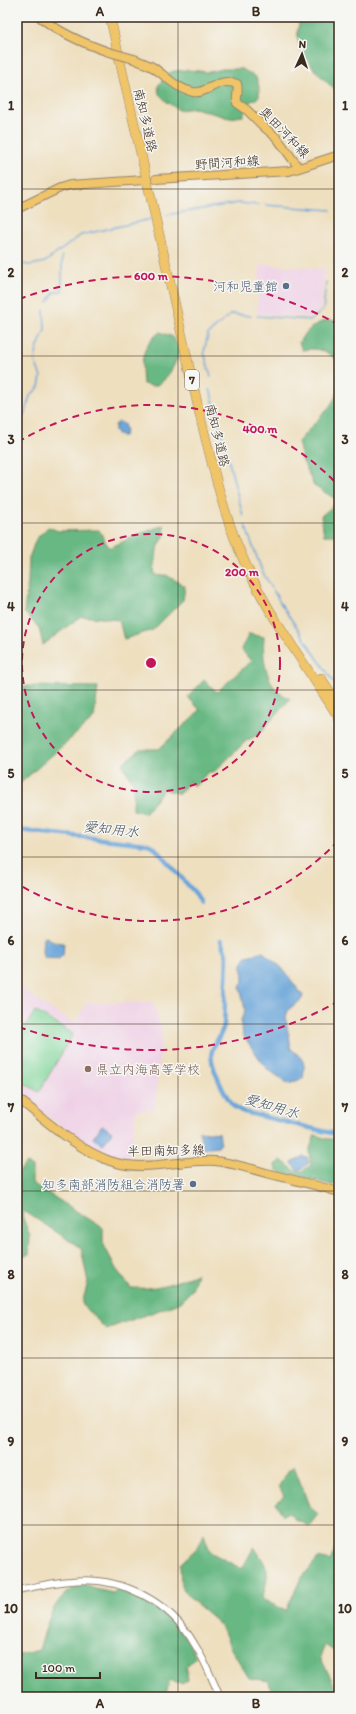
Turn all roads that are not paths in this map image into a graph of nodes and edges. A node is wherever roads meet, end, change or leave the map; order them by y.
1 (40, 17) edge
2 (110, 17) edge
3 (116, 17) edge
4 (339, 155) edge
5 (300, 168) junction
6 (156, 179) dead end
7 (144, 180) dead end
8 (17, 209) edge
9 (339, 706) edge
10 (339, 718) edge
11 (17, 1098) edge
12 (336, 1191) edge
13 (17, 1590) edge
14 (220, 1697) edge

1 - 5 main road, 奥田河和線, bridge
2 - 10 highway, 南知多道路 / 7
3 - 9 highway, 南知多道路 / 7
4 - 5 main road, 奥田河和線
5 - 6 main road, 野間河和線
7 - 8 main road
11 - 12 main road, 半田南知多線
13 - 14 street

